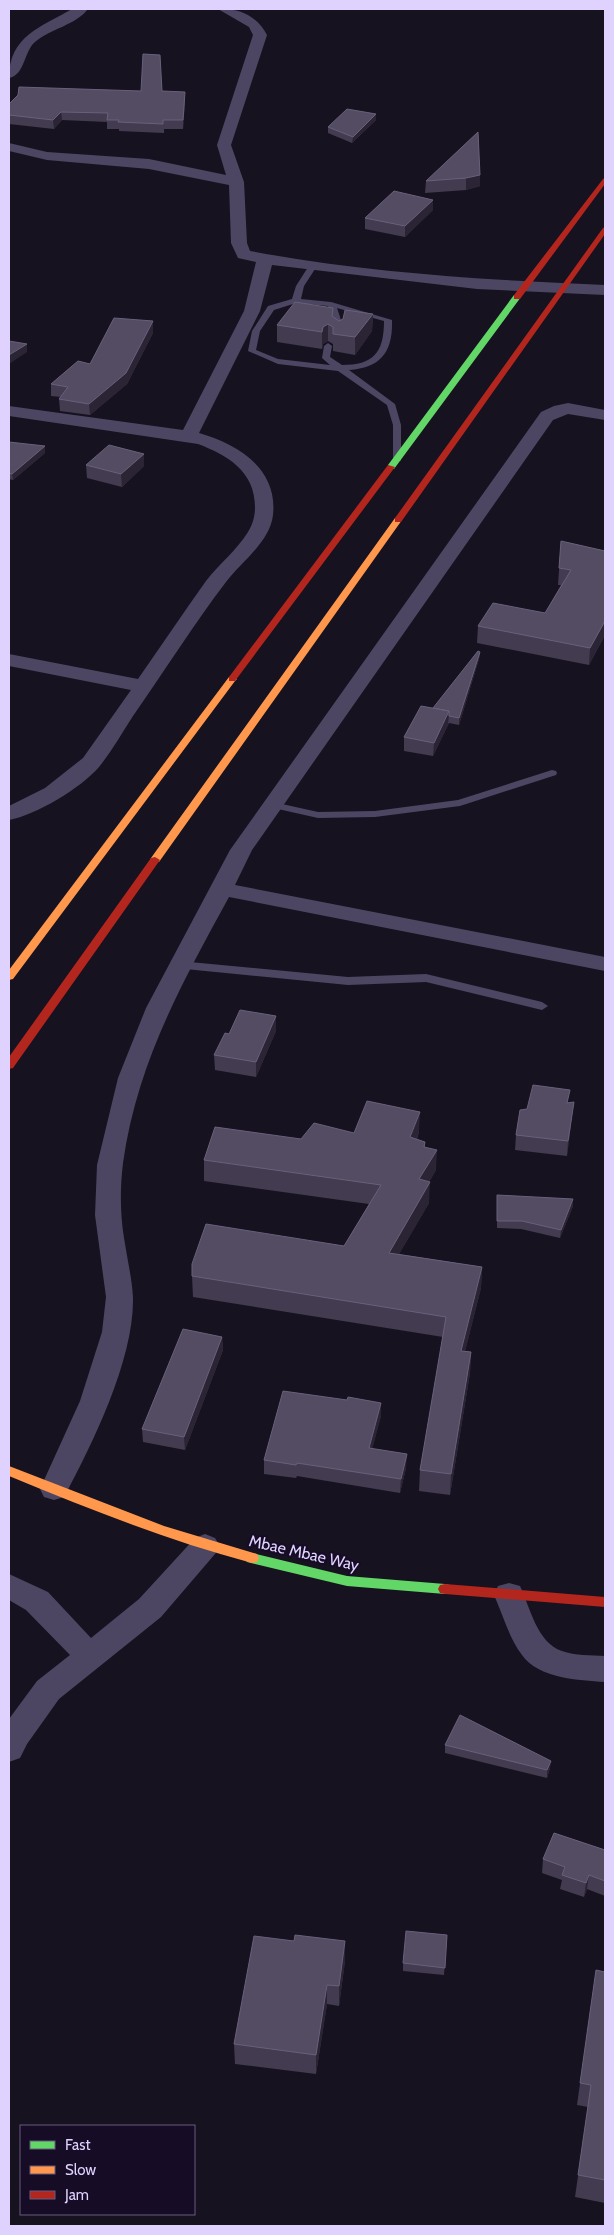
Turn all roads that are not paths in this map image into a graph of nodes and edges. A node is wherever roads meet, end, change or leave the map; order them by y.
1 (81, 9) edge
2 (225, 9) edge
3 (9, 74) edge
4 (9, 147) edge
5 (605, 180) edge
6 (236, 182) junction
7 (605, 229) edge
8 (265, 260) junction
9 (313, 266) junction
10 (524, 285) junction
11 (564, 288) junction
12 (605, 290) edge
13 (296, 301) junction
14 (331, 304) junction
15 (338, 333) edge
16 (328, 346) dead end
17 (339, 367) junction
18 (9, 411) edge
19 (605, 414) edge
20 (190, 436) junction
21 (398, 460) junction
22 (9, 660) edge
23 (144, 686) junction
24 (552, 773) dead end
25 (273, 805) junction
26 (9, 814) edge
27 (223, 889) junction
28 (605, 964) edge
29 (179, 965) junction
30 (9, 977) edge
31 (542, 1006) dead end
32 (9, 1065) edge
33 (9, 1471) edge
34 (54, 1489) junction
35 (205, 1546) junction
36 (9, 1586) edge
37 (509, 1595) junction
38 (605, 1602) edge
39 (90, 1655) junction
40 (605, 1670) edge
41 (9, 1749) edge

1 - 3 street
2 - 6 street
4 - 6 street
5 - 10 main road
6 - 8 street
7 - 11 main road
8 - 9 street
8 - 20 street
9 - 10 street
9 - 13 lane
10 - 11 street
10 - 21 main road
11 - 12 street
11 - 32 main road
13 - 14 lane
13 - 17 lane
14 - 15 lane
14 - 17 lane
16 - 17 lane
17 - 21 lane
18 - 20 street
19 - 25 street
20 - 23 street
21 - 30 main road
22 - 23 street
23 - 26 street
24 - 25 lane
25 - 27 street
27 - 28 street
27 - 29 street
29 - 31 lane
29 - 34 street
33 - 34 main road, Mbae Mbae Way
34 - 35 main road, Mbae Mbae Way
35 - 37 main road, Mbae Mbae Way
35 - 39 street
36 - 39 street
37 - 38 main road, Mbae Mbae Way
37 - 40 street
39 - 41 street

